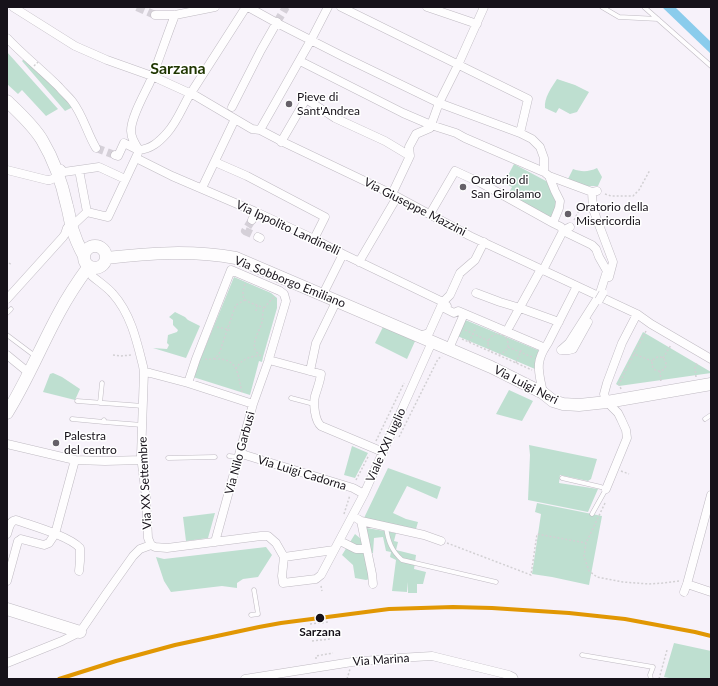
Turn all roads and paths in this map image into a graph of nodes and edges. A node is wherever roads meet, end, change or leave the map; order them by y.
1 (13, 7) edge
2 (215, 7) edge
3 (247, 7) edge
4 (328, 7) edge
5 (341, 7) edge
6 (427, 7) edge
7 (484, 7) edge
8 (602, 7) edge
9 (644, 7) edge
10 (155, 15) tunnel mouth
11 (175, 16) junction
12 (658, 20) junction
13 (277, 22) junction
14 (477, 24) junction
15 (7, 38) edge
16 (312, 40) junction
17 (300, 61) junction
18 (458, 65) junction
19 (711, 66) edge
20 (152, 76) junction
21 (193, 95) junction
22 (7, 100) edge
23 (439, 103) junction
24 (231, 113) junction
25 (431, 125) junction
26 (260, 130) junction
27 (524, 135) junction
28 (282, 142) junction
29 (96, 148) tunnel mouth
30 (137, 154) junction
31 (115, 155) dead end
32 (410, 157) junction
33 (215, 162) junction
34 (84, 169) junction
35 (7, 170) edge
36 (650, 170) dead end
37 (60, 172) junction
38 (546, 174) junction
39 (126, 180) junction
40 (202, 188) junction
41 (594, 194) junction
42 (395, 196) junction
43 (87, 212) junction
44 (256, 212) junction
45 (430, 214) junction
46 (252, 220) tunnel mouth
47 (553, 223) junction
48 (69, 227) junction
49 (567, 229) junction
50 (314, 238) junction
51 (484, 242) junction
52 (343, 254) junction
53 (106, 258) junction
54 (359, 262) junction
55 (9, 263) dead end
56 (88, 263) junction
57 (12, 265) dead end
58 (542, 270) junction
59 (247, 276) junction
60 (577, 286) junction
61 (325, 290) dead end
62 (280, 291) junction
63 (476, 293) dead end
64 (600, 296) junction
65 (7, 299) edge
66 (245, 300) junction
67 (336, 302) dead end
68 (443, 303) junction
69 (258, 305) junction
70 (11, 308) dead end
71 (264, 308) junction
72 (520, 308) junction
73 (256, 312) dead end
74 (7, 313) edge
75 (459, 313) junction
76 (637, 314) junction
77 (559, 322) junction
78 (477, 323) dead end
79 (210, 324) junction
80 (458, 327) junction
81 (508, 329) junction
82 (227, 330) junction
83 (230, 330) dead end
84 (646, 331) dead end
85 (472, 334) junction
86 (7, 335) edge
87 (454, 336) junction
88 (250, 338) dead end
89 (425, 338) junction
90 (255, 340) junction
91 (489, 341) junction
92 (469, 342) junction
93 (671, 345) dead end
94 (507, 347) junction
95 (522, 347) dead end
96 (545, 348) junction
97 (448, 349) junction
98 (561, 350) dead end
99 (520, 352) junction
100 (493, 353) junction
101 (634, 354) junction
102 (7, 355) edge
103 (113, 355) dead end
104 (136, 355) dead end
105 (260, 356) junction
106 (36, 357) junction
107 (663, 358) junction
108 (212, 359) junction
109 (266, 359) junction
110 (711, 359) edge
111 (196, 360) junction
112 (539, 360) junction
113 (652, 361) junction
114 (698, 362) dead end
115 (516, 363) junction
116 (236, 369) junction
117 (310, 371) junction
118 (660, 371) junction
119 (144, 372) junction
120 (29, 373) junction
121 (539, 374) junction
122 (405, 380) dead end
123 (102, 383) dead end
124 (661, 383) dead end
125 (705, 383) edge
126 (188, 384) junction
127 (621, 389) dead end
128 (543, 393) junction
129 (292, 398) dead end
130 (77, 401) dead end
131 (249, 402) junction
132 (607, 402) junction
133 (100, 403) junction
134 (314, 404) junction
135 (143, 406) junction
136 (7, 413) edge
137 (711, 415) edge
138 (72, 419) dead end
139 (705, 419) dead end
140 (143, 425) junction
141 (7, 440) edge
142 (396, 442) dead end
143 (10, 445) edge
144 (372, 447) junction
145 (383, 452) junction
146 (240, 454) junction
147 (229, 456) dead end
148 (215, 457) dead end
149 (168, 458) dead end
150 (144, 459) junction
151 (76, 460) junction
152 (619, 471) dead end
153 (629, 474) dead end
154 (562, 478) dead end
155 (353, 488) junction
156 (606, 489) junction
157 (364, 494) junction
158 (711, 495) edge
159 (592, 514) dead end
160 (353, 516) junction
161 (343, 517) dead end
162 (361, 521) junction
163 (386, 527) junction
164 (7, 534) edge
165 (55, 534) junction
166 (441, 541) joint
167 (215, 542) junction
168 (344, 543) dead end
169 (151, 545) junction
170 (335, 549) junction
171 (366, 550) junction
172 (284, 557) junction
173 (9, 568) edge
174 (79, 571) dead end
175 (7, 581) edge
176 (320, 582) dead end
177 (496, 582) dead end
178 (373, 584) dead end
179 (686, 588) junction
180 (254, 590) dead end
181 (322, 591) dead end
182 (711, 592) edge
183 (7, 609) edge
184 (251, 615) dead end
185 (328, 622) dead end
186 (310, 624) dead end
187 (80, 632) junction
188 (330, 639) dead end
189 (312, 641) dead end
190 (667, 650) dead end
191 (333, 653) dead end
192 (582, 655) dead end
193 (316, 656) dead end
194 (7, 663) edge
195 (246, 679) edge
196 (514, 679) edge
197 (652, 679) edge
198 (659, 679) edge

1 - 20 street, Via Giuseppe Mazzini
2 - 11 street
3 - 13 street
3 - 21 street
4 - 16 street
5 - 18 street
6 - 14 street
7 - 14 street
8 - 12 lane
9 - 12 lane
10 - 11 street
11 - 20 street
12 - 19 lane
13 - 16 street
13 - 24 street
14 - 18 street
15 - 29 street
16 - 17 street
16 - 23 street
17 - 25 street
17 - 26 street
18 - 23 street
18 - 27 street
20 - 21 street, Via Giuseppe Mazzini
20 - 30 street
21 - 24 street, Via Giuseppe Mazzini
21 - 30 street
22 - 37 main road
23 - 25 street
23 - 27 street
24 - 26 street, Via Giuseppe Mazzini
24 - 33 street
25 - 32 street
25 - 38 street
26 - 28 street, Via Giuseppe Mazzini
27 - 38 street
28 - 32 street
28 - 42 street, Via Giuseppe Mazzini
30 - 31 street, Via Ippolito Landinelli
30 - 39 street
30 - 40 street, Via Ippolito Landinelli
32 - 42 street
33 - 40 street
33 - 50 street
34 - 37 street
34 - 39 street
34 - 43 street
35 - 37 street
36 - 41 path
37 - 48 main road
38 - 41 street
38 - 47 street
39 - 43 street
40 - 44 street, Via Ippolito Landinelli
41 - 49 path
41 - 64 street
42 - 45 street, Via Giuseppe Mazzini
42 - 54 street
43 - 48 street
44 - 46 street
44 - 50 street, Via Ippolito Landinelli
45 - 47 street
45 - 51 street, Via Giuseppe Mazzini
47 - 49 street
48 - 56 main road
48 - 65 street
49 - 58 street
49 - 64 street
50 - 52 street, Via Ippolito Landinelli
51 - 58 street, Via Giuseppe Mazzini
51 - 68 street, Viale XXI luglio
52 - 54 street, Via Ippolito Landinelli
52 - 61 street
53 - 56 main road
53 - 56 main road
53 - 89 main road, Via Sobborgo Emiliano
54 - 68 street, Via Ippolito Landinelli
55 - 57 path
56 - 106 main road
56 - 119 street, Via XX Settembre
58 - 60 street, Via Giuseppe Mazzini
58 - 72 street
59 - 62 street
59 - 66 path
59 - 79 street
60 - 64 street, Via Giuseppe Mazzini
60 - 77 street
62 - 71 path
62 - 109 street
63 - 72 street
64 - 76 street, Via Giuseppe Mazzini
64 - 98 street
66 - 69 path
66 - 82 path
67 - 117 street
68 - 75 street, Via Ippolito Landinelli
68 - 89 street, Viale XXI luglio
69 - 71 path
69 - 73 path
70 - 74 lane
71 - 90 path
72 - 77 street
72 - 81 street
75 - 80 street
75 - 81 street
76 - 110 street, Via Giuseppe Mazzini
76 - 132 street
77 - 96 street
78 - 85 path
79 - 82 path
79 - 111 street
80 - 85 path
80 - 87 street
81 - 96 street
82 - 83 path
82 - 108 path
84 - 101 path
85 - 91 path
85 - 92 path
86 - 106 lane
87 - 92 path
87 - 97 street
88 - 90 path
89 - 97 main road, Via Sobborgo Emiliano
89 - 145 street, Viale XXI luglio
90 - 105 path
91 - 94 path
91 - 100 path
92 - 100 path
93 - 107 path
94 - 99 path
94 - 100 path
95 - 99 path
96 - 112 street
97 - 128 main road, Via Luigi Neri
97 - 142 path
99 - 112 path
99 - 115 path
100 - 115 path
101 - 113 path
101 - 127 path
102 - 120 street
103 - 104 path
105 - 109 path
105 - 116 path
106 - 120 main road
107 - 113 path
107 - 118 path
108 - 111 path
108 - 116 path
109 - 117 street
109 - 131 street
111 - 126 street
112 - 121 street
113 - 118 path
114 - 125 path
115 - 121 path
116 - 131 path
117 - 134 street
118 - 124 path
119 - 126 street, Via Nilo Garbusi
119 - 135 street, Via XX Settembre
120 - 136 main road
121 - 128 street
122 - 144 path
123 - 133 lane
125 - 132 main road, Via Luigi Neri
126 - 131 street, Via Nilo Garbusi
128 - 132 main road, Via Luigi Neri
129 - 134 lane
130 - 133 lane
131 - 146 street, Via Nilo Garbusi
132 - 156 street
133 - 135 lane
134 - 144 street
135 - 140 street, Via XX Settembre
137 - 139 lane
138 - 140 lane
140 - 150 street, Via XX Settembre
141 - 143 street
143 - 151 street
144 - 145 street
144 - 155 path
145 - 157 street, Viale XXI luglio
146 - 147 lane
146 - 155 street, Via Luigi Cadorna
146 - 167 street, Via Nilo Garbusi
148 - 149 lane
150 - 151 street
150 - 169 street, Via XX Settembre
151 - 165 street
152 - 153 path
154 - 156 lane
155 - 157 street, Via Luigi Cadorna
155 - 161 path
156 - 159 lane
157 - 160 street, Viale XXI luglio
158 - 179 street
160 - 162 street
160 - 170 street, Viale XXI luglio
162 - 163 street
162 - 171 street
163 - 166 street
163 - 177 lane
164 - 165 street
165 - 173 street
165 - 174 street
166 - 179 path
167 - 169 street, Via XX Settembre
167 - 172 street, Via XX Settembre
168 - 171 street
169 - 187 street
170 - 172 street
170 - 172 street, Viale XXI luglio
171 - 178 street
173 - 175 street
176 - 181 path
179 - 182 street
180 - 184 lane
183 - 187 main road
185 - 186 path
187 - 194 street
188 - 189 path
190 - 198 path
191 - 193 path
192 - 197 lane
195 - 196 street, Via Marina

